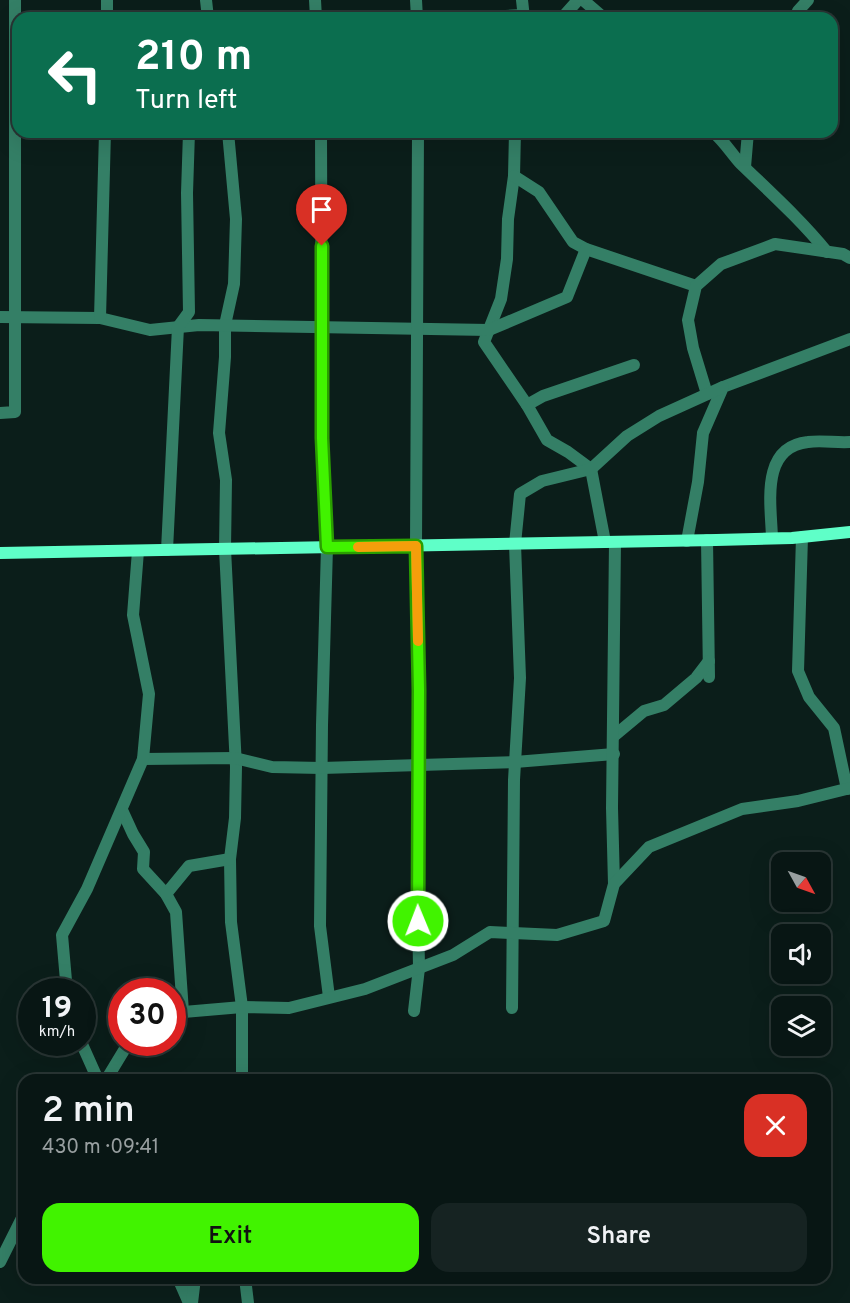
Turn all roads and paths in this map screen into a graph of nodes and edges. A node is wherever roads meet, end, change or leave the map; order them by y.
1 (580, 0) edge
2 (808, 0) edge
3 (568, 12) edge
4 (596, 12) edge
5 (798, 12) edge
6 (16, 138) edge
7 (105, 138) edge
8 (189, 138) edge
9 (229, 138) edge
10 (321, 138) edge
11 (418, 138) edge
12 (515, 138) edge
13 (720, 138) edge
14 (747, 138) edge
15 (745, 167) junction
16 (514, 176) junction
17 (585, 249) junction
18 (827, 252) junction
19 (850, 258) edge
20 (696, 286) junction
21 (0, 317) edge
22 (14, 318) junction
23 (100, 318) junction
24 (225, 326) junction
25 (178, 327) junction
26 (322, 327) junction
27 (416, 329) junction
28 (489, 330) junction
29 (850, 341) edge
30 (634, 365) dead end
31 (723, 387) junction
32 (707, 394) junction
33 (527, 405) junction
34 (0, 412) edge
35 (850, 442) edge
36 (591, 469) junction
37 (850, 532) edge
38 (802, 537) junction
39 (772, 538) junction
40 (707, 540) junction
41 (687, 541) junction
42 (610, 542) junction
43 (515, 544) junction
44 (416, 546) junction
45 (327, 547) junction
46 (225, 549) junction
47 (167, 550) junction
48 (138, 551) junction
49 (0, 553) edge
50 (709, 661) junction
51 (710, 677) dead end
52 (614, 736) junction
53 (614, 754) junction
54 (235, 758) junction
55 (143, 759) junction
56 (515, 762) junction
57 (418, 764) junction
58 (322, 768) junction
59 (849, 789) edge
60 (122, 810) junction
61 (230, 859) junction
62 (614, 884) junction
63 (166, 894) junction
64 (512, 933) junction
65 (419, 968) junction
66 (66, 978) edge
67 (177, 978) edge
68 (328, 997) junction
69 (242, 1007) junction
70 (512, 1008) dead end
71 (186, 1011) edge
72 (414, 1011) dead end
73 (87, 1056) edge
74 (121, 1056) edge
75 (95, 1074) edge
76 (110, 1074) edge
77 (242, 1074) edge
78 (18, 1226) edge
79 (0, 1262) edge
80 (181, 1284) edge
81 (194, 1284) edge
82 (246, 1284) edge
83 (190, 1303) edge
84 (248, 1303) edge

1 - 3 street
1 - 4 street
2 - 5 street
6 - 22 street
7 - 23 street
8 - 25 street
9 - 24 street
10 - 26 street
11 - 27 street
12 - 16 street
13 - 15 street
14 - 15 street
15 - 18 street
16 - 17 street
16 - 28 street
17 - 20 street
17 - 28 street
18 - 19 street
18 - 20 street
20 - 32 street
21 - 22 street
22 - 23 street
22 - 34 street
23 - 25 street
24 - 25 street
24 - 26 street
24 - 46 street
25 - 47 street
26 - 27 street
26 - 45 street
27 - 28 street
27 - 44 street
28 - 33 street
29 - 31 street
30 - 33 street
31 - 32 street
31 - 41 street
32 - 36 street
33 - 36 street
35 - 39 street
36 - 42 street
36 - 43 street
37 - 38 main road
38 - 39 main road
38 - 59 street
39 - 40 main road
40 - 41 main road
40 - 50 street
41 - 42 main road
42 - 43 main road
42 - 52 street
43 - 44 main road
43 - 56 street
44 - 45 main road
44 - 57 street
45 - 46 main road
45 - 58 street
46 - 47 main road
46 - 54 street
47 - 48 main road
48 - 49 main road
48 - 55 street
50 - 51 street
50 - 52 street
52 - 53 street
53 - 56 street
53 - 62 street
54 - 55 street
54 - 58 street
54 - 61 street
55 - 60 street
56 - 57 street
56 - 64 street
57 - 58 street
57 - 65 street
58 - 68 street
59 - 62 street
60 - 63 street
60 - 66 street
61 - 63 street
61 - 69 street
62 - 64 street
63 - 67 street
64 - 65 street
64 - 70 street
65 - 68 street
65 - 72 street
68 - 69 street
69 - 71 street
69 - 77 street
73 - 75 street
74 - 76 street
78 - 79 street
80 - 83 street
81 - 83 street
82 - 84 street

